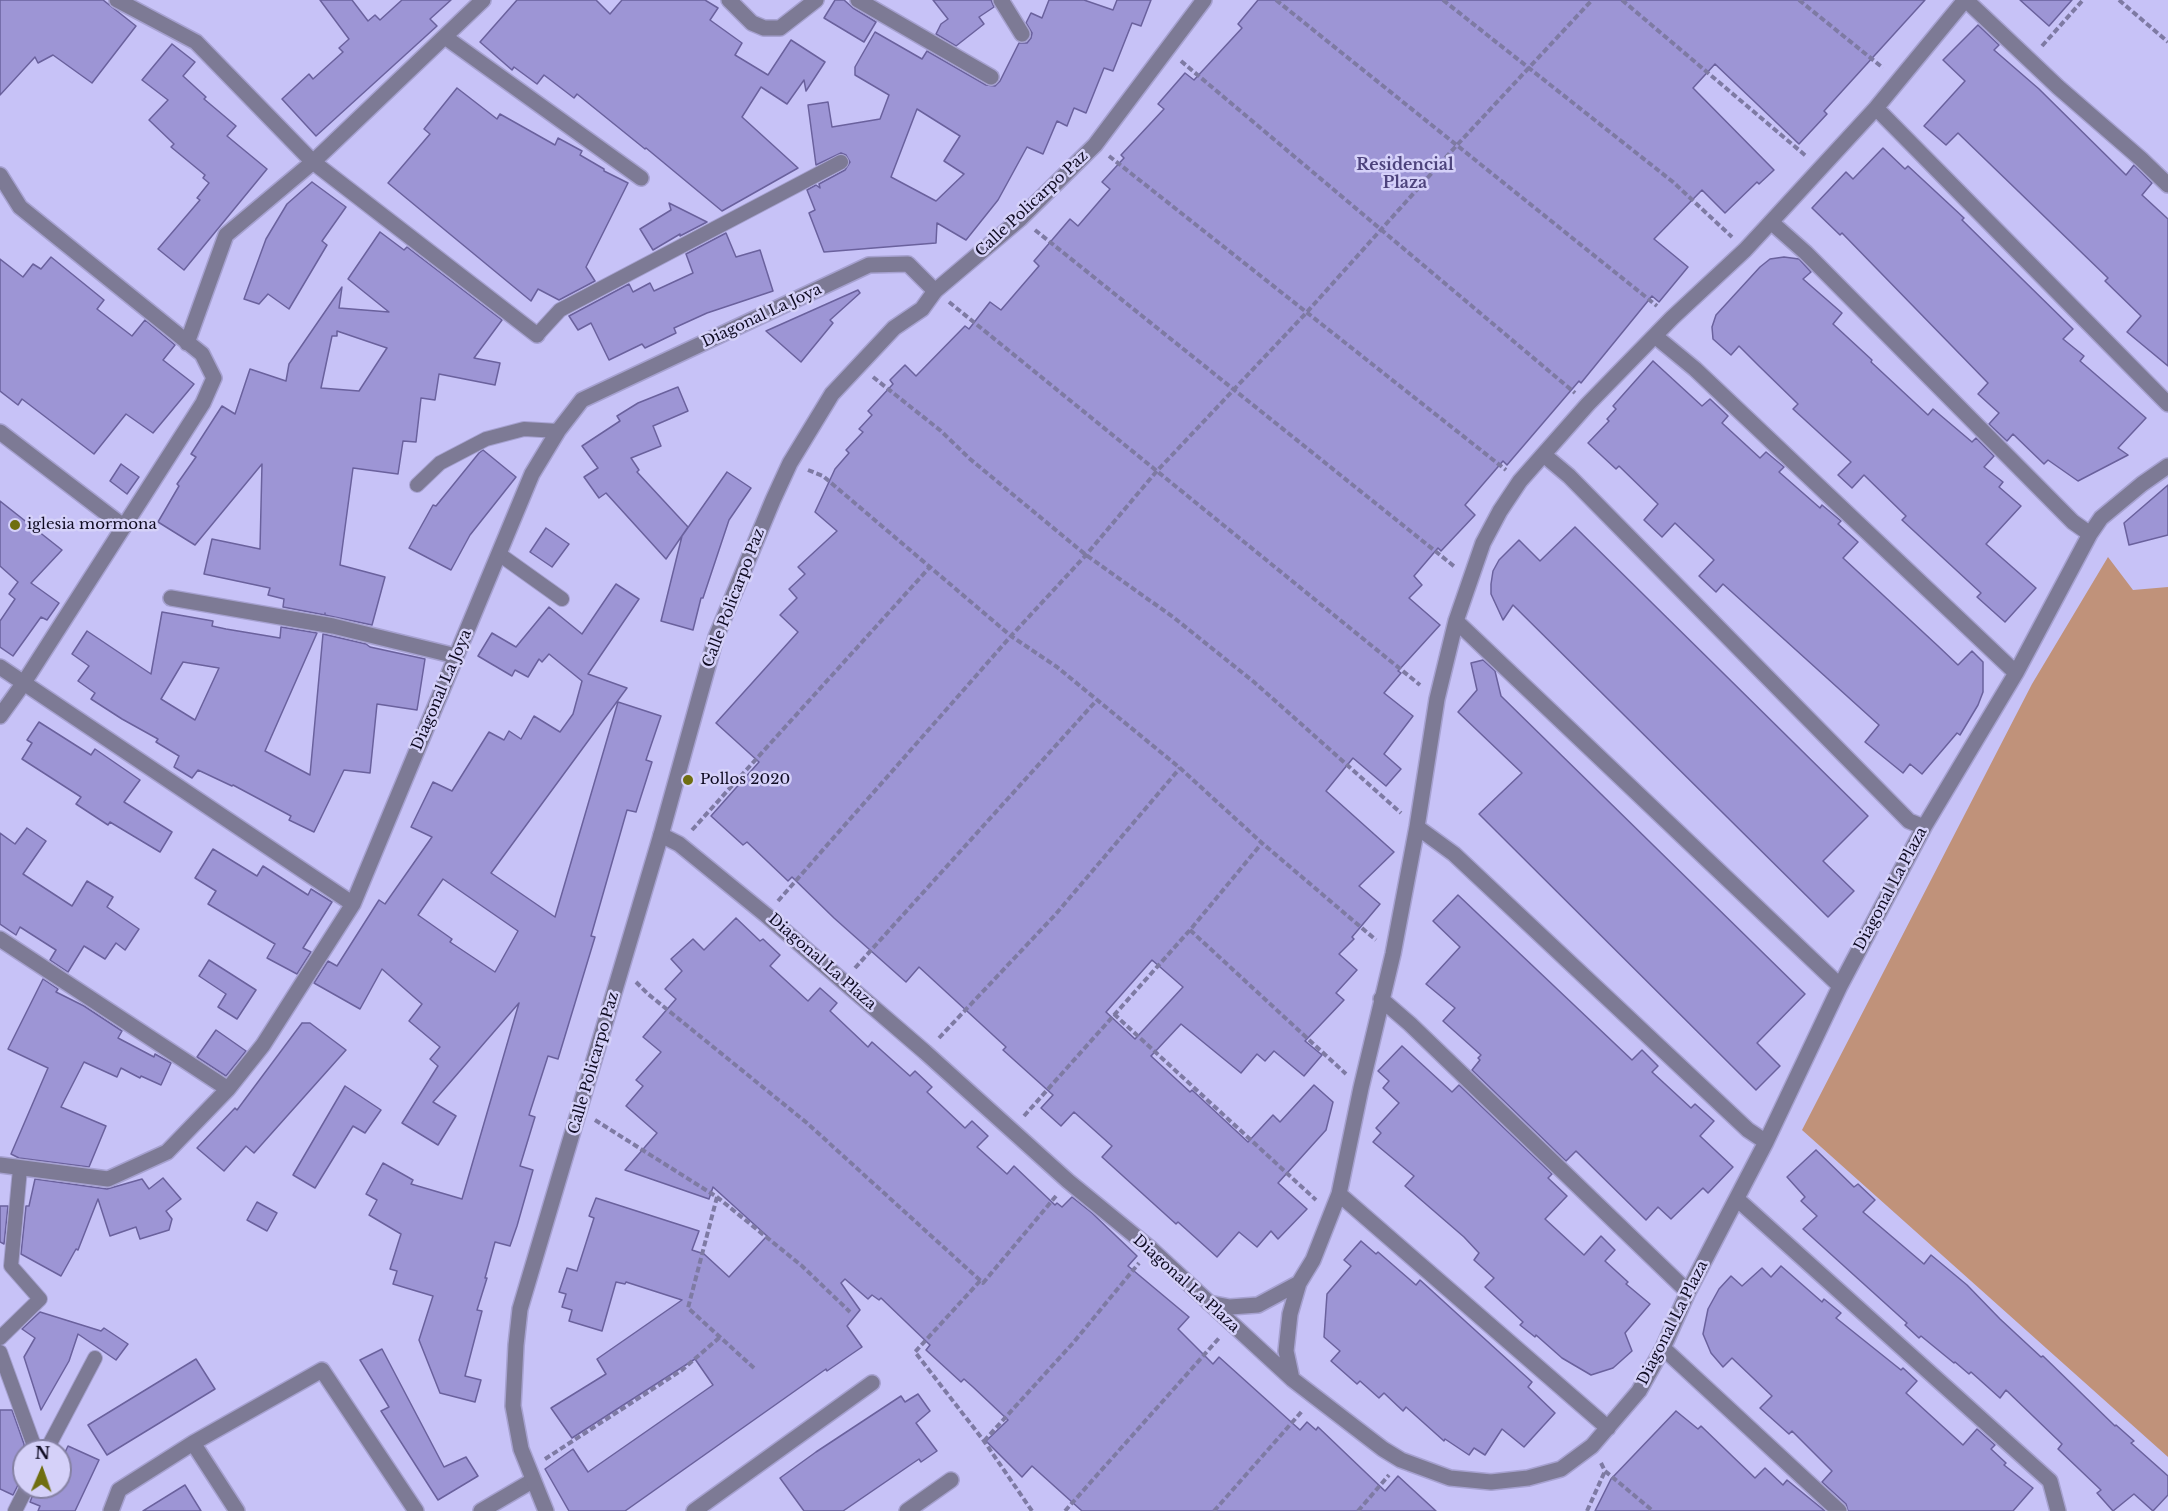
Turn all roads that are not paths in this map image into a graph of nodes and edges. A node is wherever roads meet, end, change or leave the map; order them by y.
1 (117, 0) edge
2 (483, 0) edge
3 (729, 0) edge
4 (816, 0) edge
5 (858, 0) edge
6 (1001, 0) edge
7 (1204, 0) edge
8 (1966, 0) edge
9 (1022, 34) dead end
10 (445, 37) junction
11 (991, 77) dead end
12 (1876, 108) junction
13 (314, 162) junction
14 (842, 162) dead end
15 (641, 178) dead end
16 (2, 181) edge
17 (2168, 185) edge
18 (1771, 222) junction
19 (935, 291) junction
20 (537, 335) joint
21 (1655, 336) junction
22 (187, 343) junction
23 (2168, 404) edge
24 (0, 432) edge
25 (558, 432) junction
26 (1544, 455) junction
27 (2168, 466) edge
28 (417, 485) dead end
29 (123, 526) junction
30 (2090, 534) junction
31 (499, 554) junction
32 (171, 598) dead end
33 (562, 599) dead end
34 (1456, 621) junction
35 (456, 656) junction
36 (0, 667) edge
37 (2016, 673) junction
38 (23, 684) junction
39 (0, 716) edge
40 (1417, 827) junction
41 (1924, 827) junction
42 (661, 835) junction
43 (353, 904) junction
44 (0, 939) edge
45 (1840, 986) junction
46 (1382, 999) junction
47 (228, 1089) junction
48 (1766, 1142) junction
49 (0, 1165) edge
50 (20, 1169) junction
51 (1339, 1194) junction
52 (1737, 1199) junction
53 (5, 1270) edge
54 (1299, 1283) junction
55 (1688, 1292) junction
56 (1209, 1303) junction
57 (0, 1338) edge
58 (1663, 1348) junction
59 (0, 1352) edge
60 (95, 1358) dead end
61 (1292, 1379) junction
62 (872, 1383) dead end
63 (1608, 1428) junction
64 (32, 1439) edge
65 (52, 1439) edge
66 (193, 1443) junction
67 (951, 1480) dead end
68 (532, 1481) junction
69 (111, 1511) edge
70 (237, 1511) edge
71 (416, 1511) edge
72 (481, 1511) edge
73 (546, 1511) edge
74 (694, 1511) edge
75 (907, 1511) edge
76 (1839, 1511) edge
77 (2058, 1511) edge

1 - 13 street
2 - 10 street
3 - 4 street
5 - 11 street
6 - 9 street
7 - 19 street, Calle Policarpo Paz
8 - 12 street
8 - 17 street
10 - 13 street
10 - 15 street
12 - 18 street
12 - 23 street
13 - 20 street
13 - 22 street
14 - 20 lane
16 - 22 street
18 - 21 street
18 - 30 street
19 - 25 street, Diagonal La Joya
19 - 42 street, Calle Policarpo Paz
21 - 26 street
21 - 37 street
22 - 29 street
24 - 29 street
25 - 28 lane
25 - 31 street, Diagonal La Joya
26 - 34 street
26 - 41 street
27 - 30 street, Diagonal La Plaza
29 - 38 street
30 - 37 street, Diagonal La Plaza
31 - 33 lane
31 - 35 street, Diagonal La Joya
32 - 35 street
34 - 40 street
34 - 45 street
35 - 43 street, Diagonal La Joya
36 - 38 street
37 - 41 street, Diagonal La Plaza
38 - 39 street
38 - 43 street
40 - 46 street
40 - 48 street
41 - 45 street, Diagonal La Plaza
42 - 56 street, Diagonal La Plaza
42 - 68 street, Calle Policarpo Paz
43 - 47 street, Diagonal La Joya
44 - 47 street
45 - 48 street, Diagonal La Plaza
46 - 51 street
46 - 55 street
47 - 50 street, Diagonal La Joya
48 - 52 street, Diagonal La Plaza
49 - 50 street, Diagonal La Joya
50 - 53 lane
51 - 54 street
51 - 63 street
52 - 55 street, Diagonal La Plaza
52 - 77 street
53 - 57 lane
54 - 56 street
54 - 61 street
55 - 58 street, Diagonal La Plaza
56 - 61 street, Diagonal La Plaza
58 - 63 street, Diagonal La Plaza
58 - 76 street
59 - 64 lane
60 - 65 lane
61 - 63 street, Diagonal La Plaza
62 - 74 street
66 - 69 street
66 - 70 street
66 - 71 street
67 - 75 street
68 - 72 street
68 - 73 street, Calle Policarpo Paz

